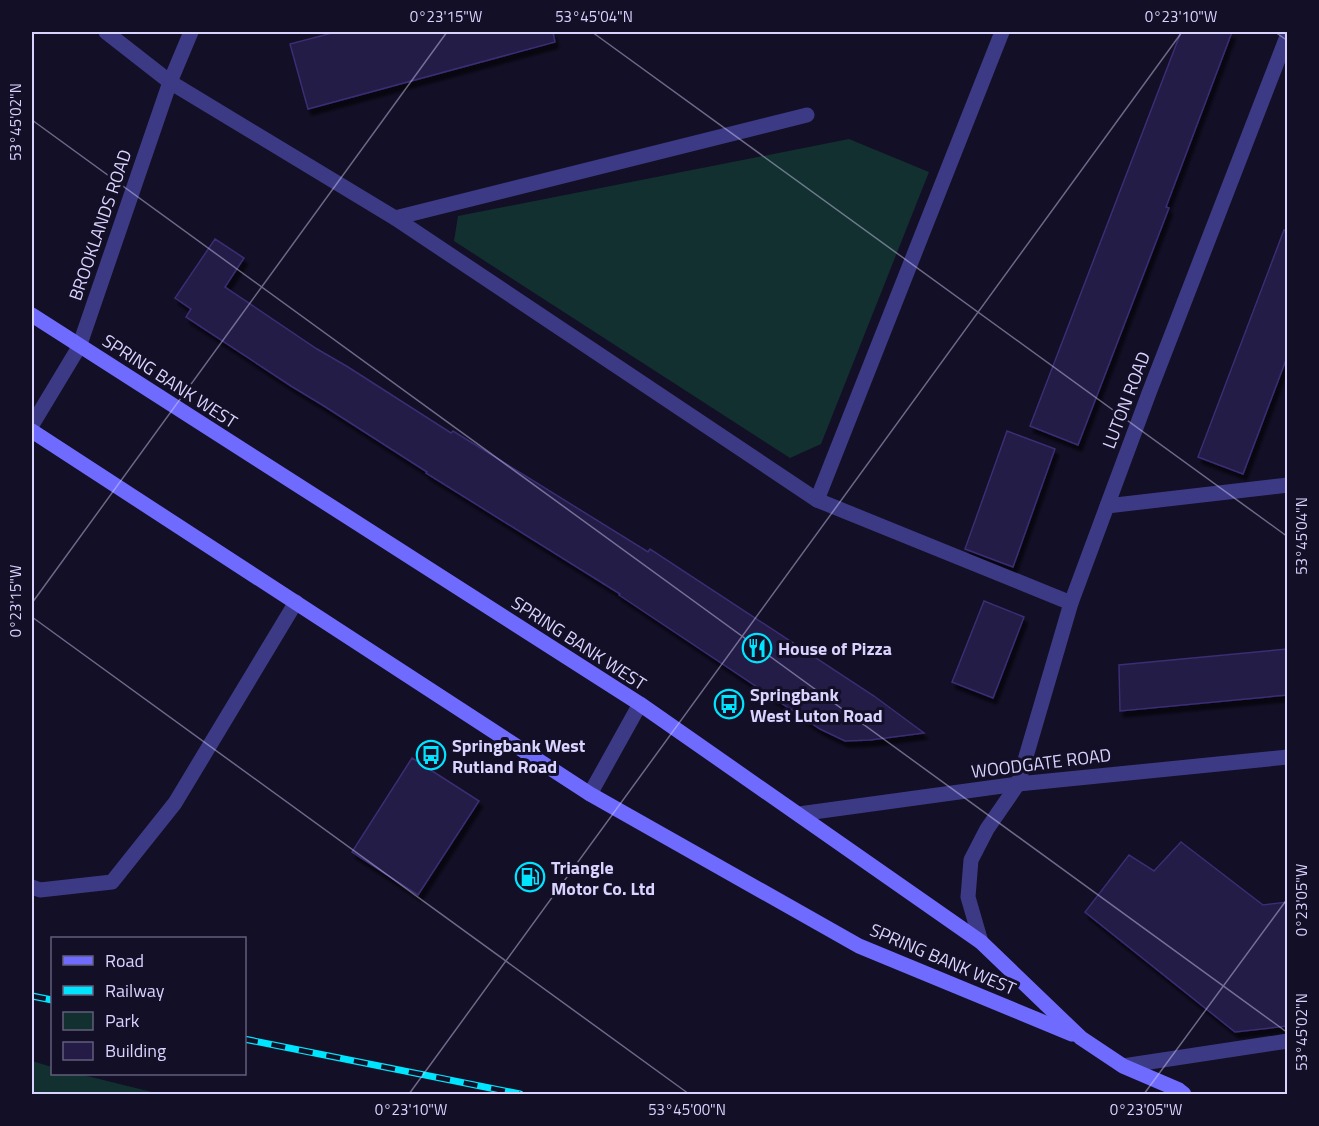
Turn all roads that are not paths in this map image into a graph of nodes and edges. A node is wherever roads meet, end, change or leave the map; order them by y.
1 (106, 32) edge
2 (191, 32) edge
3 (1002, 32) edge
4 (1287, 34) edge
5 (170, 82) junction
6 (807, 115) dead end
7 (394, 218) junction
8 (32, 315) edge
9 (79, 347) junction
10 (32, 425) edge
11 (32, 431) edge
12 (1287, 485) edge
13 (817, 500) junction
14 (1107, 506) junction
15 (296, 602) junction
16 (1071, 603) junction
17 (640, 704) junction
18 (1287, 757) edge
19 (1018, 784) junction
20 (590, 794) junction
21 (799, 814) junction
22 (32, 887) edge
23 (981, 942) junction
24 (1081, 1038) junction
25 (1287, 1041) edge
26 (1123, 1066) junction
27 (1184, 1095) edge

1 - 5 street
2 - 5 street, BROOKLANDS ROAD
3 - 13 street
4 - 14 street, LUTON ROAD
5 - 7 street
5 - 9 street, BROOKLANDS ROAD
6 - 7 street
7 - 13 street
8 - 9 street, SPRING BANK WEST
9 - 10 street, BROOKLANDS ROAD
9 - 17 street, SPRING BANK WEST
11 - 15 street, SPRING BANK WEST
12 - 14 street
13 - 16 street
14 - 16 street, LUTON ROAD
15 - 20 street, SPRING BANK WEST
15 - 22 street
16 - 19 street, LUTON ROAD
17 - 20 street
17 - 21 street, SPRING BANK WEST
18 - 19 street, WOODGATE ROAD
19 - 21 street, WOODGATE ROAD
19 - 23 street, LUTON ROAD
20 - 24 street, SPRING BANK WEST
21 - 23 street, SPRING BANK WEST
23 - 24 street, SPRING BANK WEST
24 - 26 street, SPRING BANK WEST
25 - 26 street
26 - 27 street, SPRING BANK WEST

